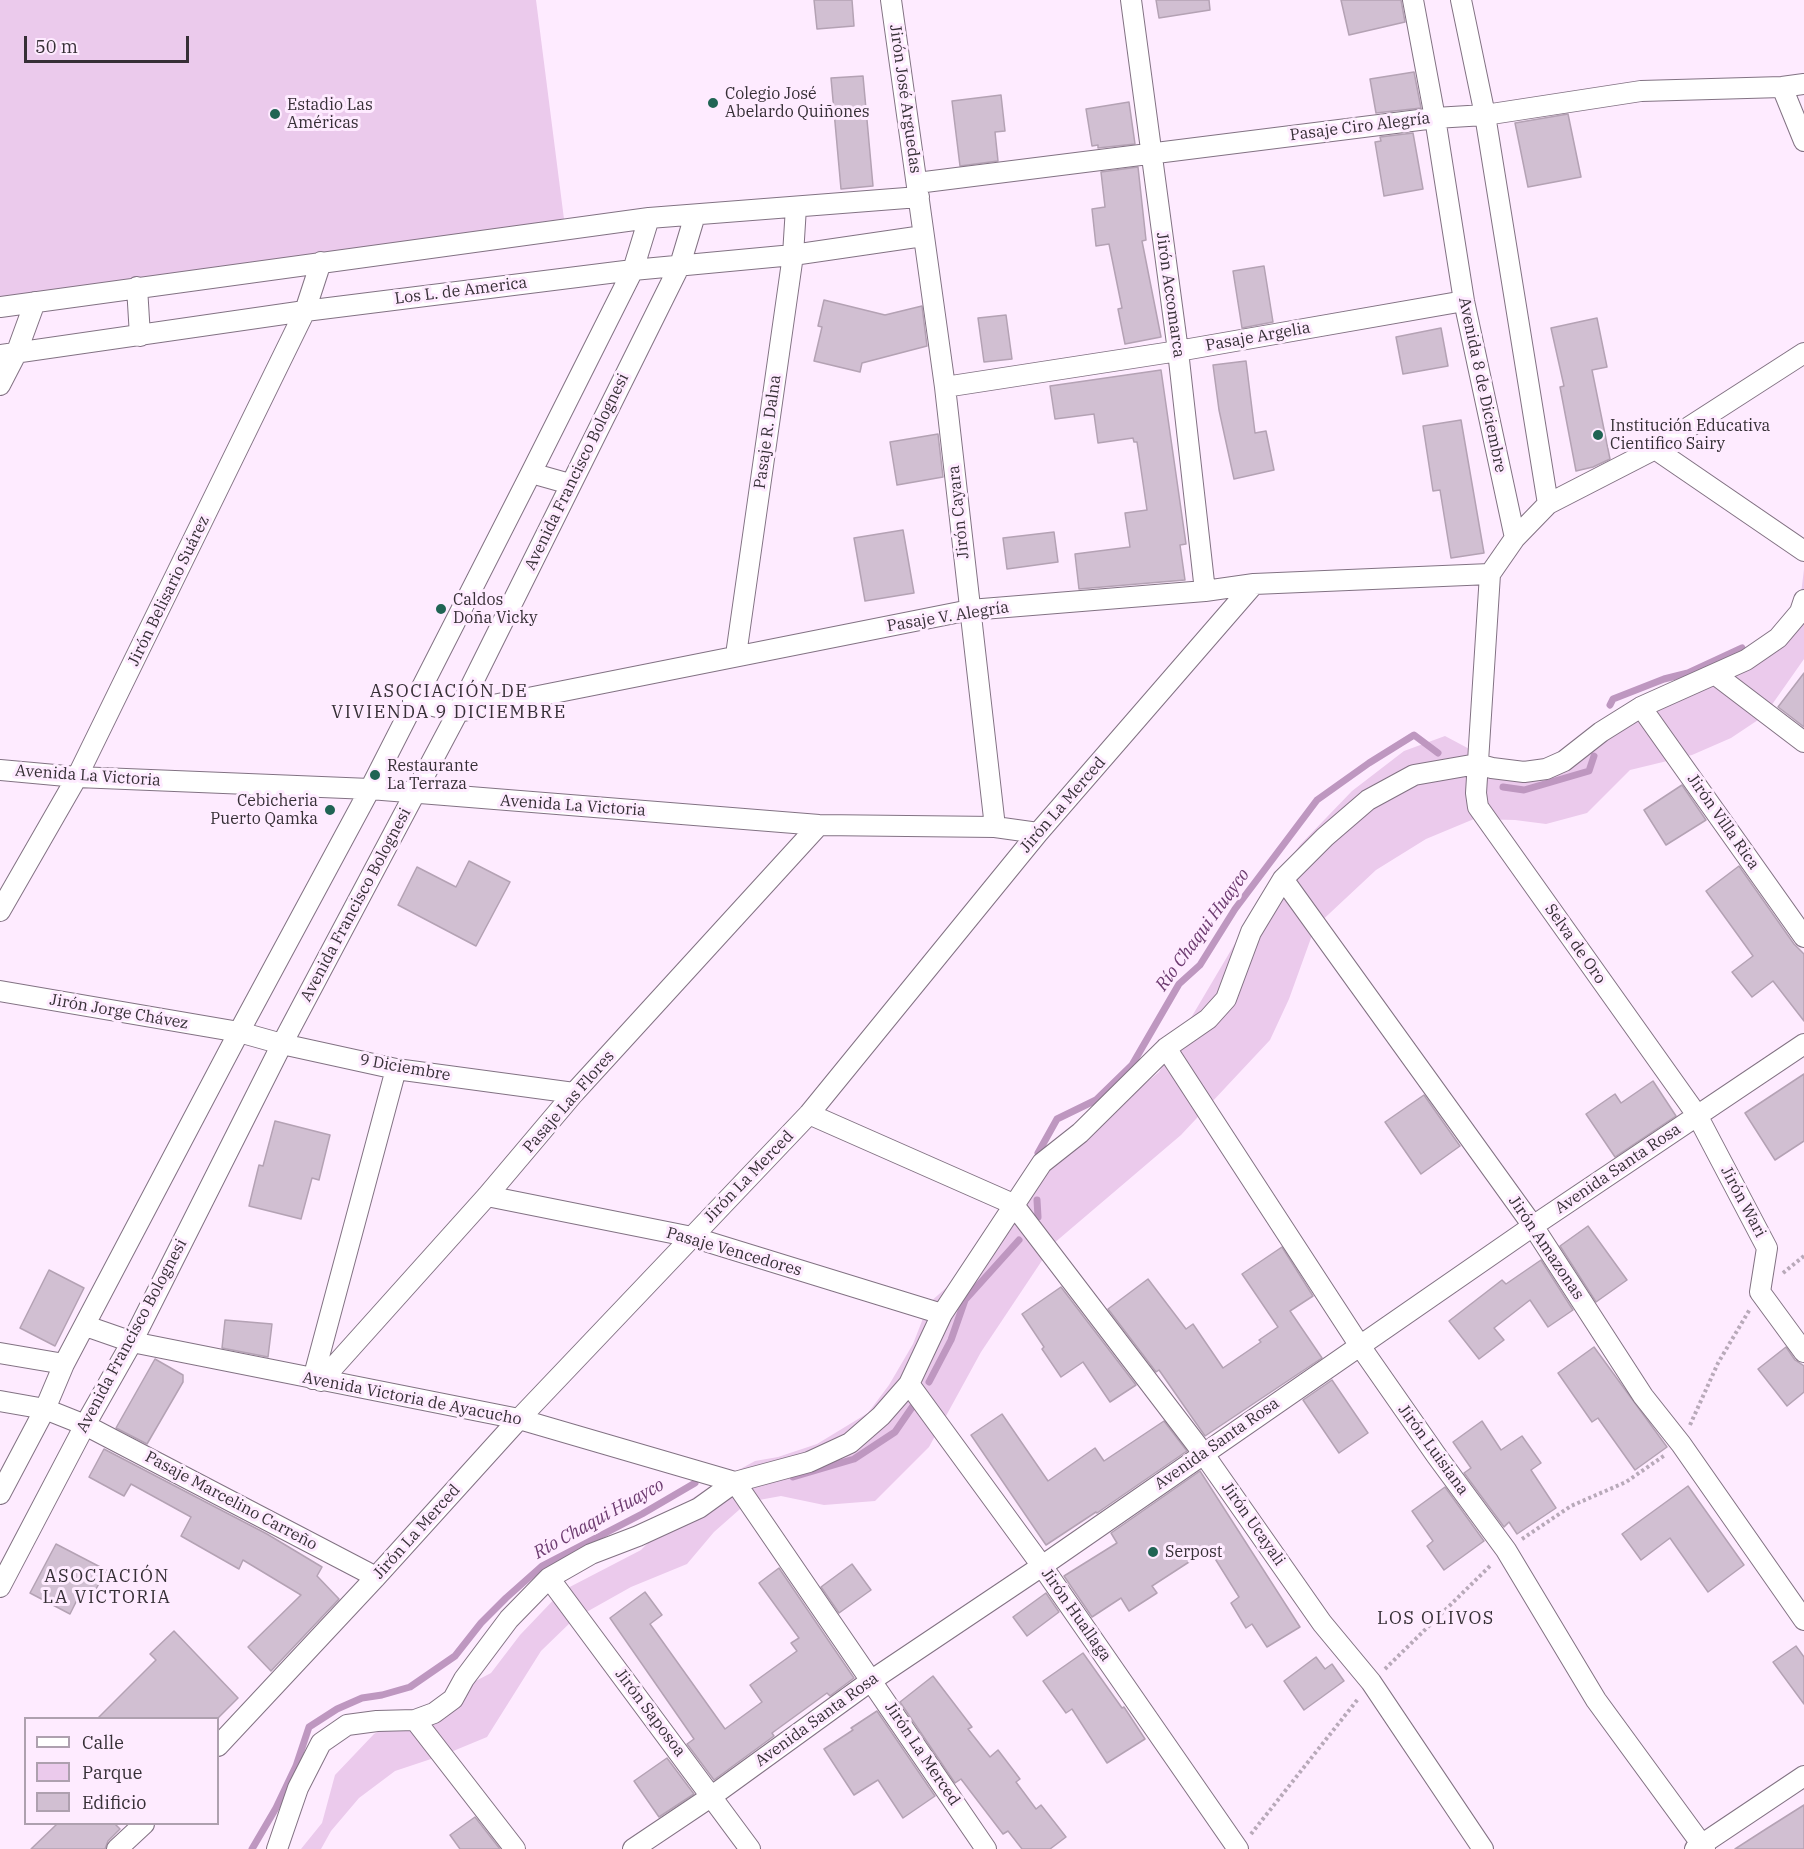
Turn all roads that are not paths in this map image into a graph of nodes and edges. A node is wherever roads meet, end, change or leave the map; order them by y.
1 (891, 0) edge
2 (1131, 0) edge
3 (1413, 0) edge
4 (1461, 0) edge
5 (1804, 84) edge
6 (1782, 87) junction
7 (1485, 115) junction
8 (1435, 118) junction
9 (1804, 141) edge
10 (1151, 153) junction
11 (918, 190) junction
12 (796, 207) junction
13 (695, 215) junction
14 (650, 218) junction
15 (923, 236) junction
16 (794, 255) junction
17 (321, 262) junction
18 (680, 266) junction
19 (633, 270) junction
20 (137, 287) junction
21 (1464, 301) junction
22 (35, 302) junction
23 (0, 307) edge
24 (305, 311) junction
25 (140, 336) junction
26 (1178, 351) junction
27 (1804, 353) edge
28 (8, 355) edge
29 (0, 385) edge
30 (945, 387) junction
31 (1655, 449) junction
32 (531, 473) junction
33 (570, 484) junction
34 (1548, 504) junction
35 (1515, 538) junction
36 (1804, 551) edge
37 (1490, 574) junction
38 (1254, 584) junction
39 (1205, 591) junction
40 (1804, 600) edge
41 (970, 610) junction
42 (736, 655) junction
43 (1716, 675) junction
44 (413, 701) junction
45 (1641, 707) junction
46 (458, 712) junction
47 (1804, 742) edge
48 (1477, 764) junction
49 (0, 770) edge
50 (77, 777) junction
51 (370, 789) junction
52 (416, 793) junction
53 (819, 825) junction
54 (995, 827) junction
55 (1038, 833) junction
56 (1283, 879) junction
57 (0, 911) edge
58 (1804, 937) edge
59 (0, 991) edge
60 (238, 1032) junction
61 (282, 1044) junction
62 (1804, 1044) edge
63 (1166, 1048) junction
64 (396, 1069) junction
65 (574, 1093) junction
66 (809, 1114) junction
67 (1697, 1116) junction
68 (487, 1196) junction
69 (1013, 1204) junction
70 (1533, 1226) junction
71 (692, 1237) junction
72 (942, 1314) junction
73 (86, 1326) junction
74 (132, 1342) junction
75 (1360, 1346) junction
76 (1804, 1352) edge
77 (0, 1353) edge
78 (64, 1364) junction
79 (317, 1380) junction
80 (909, 1384) junction
81 (0, 1401) edge
82 (45, 1409) junction
83 (519, 1419) junction
84 (86, 1425) junction
85 (1203, 1453) junction
86 (735, 1482) junction
87 (0, 1494) edge
88 (1042, 1566) junction
89 (376, 1577) junction
90 (549, 1578) junction
91 (0, 1587) edge
92 (1804, 1620) edge
93 (872, 1680) junction
94 (415, 1720) junction
95 (219, 1745) edge
96 (1804, 1776) edge
97 (712, 1796) junction
98 (143, 1825) edge
99 (1701, 1847) edge
100 (117, 1849) edge
101 (277, 1849) edge
102 (515, 1849) edge
103 (633, 1849) edge
104 (750, 1849) edge
105 (986, 1849) edge
106 (1238, 1849) edge
107 (1483, 1849) edge

1 - 11 street, Jirón José Arguedas
2 - 10 street, Jirón Accomarca
3 - 8 street, Avenida 8 de Diciembre
4 - 7 street
5 - 6 street, Pasaje Ciro Alegría
6 - 7 street, Pasaje Ciro Alegría
6 - 9 street
7 - 8 street, Pasaje Ciro Alegría
7 - 34 street
8 - 10 street, Pasaje Ciro Alegría
8 - 21 street, Avenida 8 de Diciembre
10 - 11 street, Pasaje Ciro Alegría
10 - 26 street, Jirón Accomarca
11 - 12 street
11 - 15 street, Jirón Cayara
12 - 13 street
12 - 16 street, Pasaje R. Dalna
13 - 14 street
13 - 18 street, Avenida Francisco Bolognesi
14 - 17 street
14 - 19 street
15 - 16 street, Los L. de America
15 - 30 street, Jirón Cayara
16 - 18 street, Los L. de America
16 - 42 street, Pasaje R. Dalna
17 - 20 street
17 - 24 street, Jirón Belisario Suárez
18 - 19 street, Los L. de America
18 - 33 street, Avenida Francisco Bolognesi
19 - 24 street, Los L. de America
19 - 32 street
20 - 22 street
20 - 25 street
21 - 26 street, Pasaje Argelia
21 - 35 street, Avenida 8 de Diciembre
22 - 23 street
22 - 28 street
24 - 25 street, Los L. de America
24 - 50 street, Jirón Belisario Suárez
25 - 28 street, Los L. de America
26 - 30 street, Pasaje Argelia
26 - 39 street, Jirón Accomarca
27 - 31 street
28 - 29 street
30 - 41 street, Jirón Cayara
31 - 34 street
31 - 36 street
32 - 33 street
32 - 44 street
33 - 46 street, Avenida Francisco Bolognesi
34 - 35 street
35 - 37 street
37 - 38 street, Pasaje V. Alegría
37 - 48 street
38 - 39 street, Pasaje V. Alegría
38 - 55 street, Jirón La Merced
39 - 41 street, Pasaje V. Alegría
40 - 43 street
41 - 42 street, Pasaje V. Alegría
41 - 54 street, Jirón Cayara
42 - 46 street, Pasaje V. Alegría
43 - 45 street
43 - 47 street
44 - 46 street, Pasaje V. Alegría
44 - 51 street
45 - 48 street
45 - 58 street, Jirón Villa Rica
46 - 52 street, Avenida Francisco Bolognesi
48 - 56 street
48 - 67 street, Selva de Oro
49 - 50 street, Avenida La Victoria
50 - 51 street, Avenida La Victoria
50 - 57 street, Jirón Belisario Suárez
51 - 52 street, Avenida La Victoria
51 - 60 street
52 - 53 street, Avenida La Victoria
52 - 61 street, Avenida Francisco Bolognesi
53 - 54 street, Avenida La Victoria
53 - 65 street, Pasaje Las Flores
54 - 55 street, Avenida La Victoria
55 - 66 street, Jirón La Merced
56 - 63 street
56 - 70 street, Jirón Amazonas
59 - 60 street, Jirón Jorge Chávez
60 - 61 street, 9 Diciembre
60 - 73 street
61 - 64 street, 9 Diciembre
61 - 74 street, Avenida Francisco Bolognesi
62 - 67 street, Avenida Santa Rosa
63 - 69 street
63 - 75 street, Jirón Luisiana
64 - 65 street, 9 Diciembre
64 - 79 street
65 - 68 street, Pasaje Las Flores
66 - 69 street
66 - 71 street, Jirón La Merced
67 - 70 street, Avenida Santa Rosa
67 - 76 street, Jirón Wari
68 - 71 street, Pasaje Vencedores
68 - 79 street, Pasaje Las Flores
69 - 72 street
69 - 85 street, Jirón Ucayali
70 - 75 street, Avenida Santa Rosa
70 - 92 street, Jirón Amazonas
71 - 72 street, Pasaje Vencedores
71 - 83 street, Jirón La Merced
72 - 80 street
73 - 74 street, Avenida Victoria de Ayacucho
73 - 78 street
74 - 79 street, Avenida Victoria de Ayacucho
74 - 84 street, Avenida Francisco Bolognesi
75 - 85 street, Avenida Santa Rosa
75 - 99 street, Jirón Luisiana
77 - 78 street
78 - 82 street
79 - 83 street, Avenida Victoria de Ayacucho
80 - 86 street
80 - 88 street, Jirón Huallaga
81 - 82 street
82 - 84 street, Pasaje Marcelino Carreño
82 - 87 street
83 - 86 street, Avenida Victoria de Ayacucho
83 - 89 street, Jirón La Merced
84 - 89 street, Pasaje Marcelino Carreño
84 - 91 street, Avenida Francisco Bolognesi
85 - 88 street, Avenida Santa Rosa
85 - 107 street, Jirón Ucayali
86 - 90 street
86 - 93 street, Jirón La Merced
88 - 93 street, Avenida Santa Rosa
88 - 106 street, Jirón Huallaga
89 - 95 street, Jirón La Merced
90 - 94 street
90 - 97 street, Jirón Saposoa
93 - 97 street, Avenida Santa Rosa
93 - 105 street, Jirón La Merced
94 - 101 street
94 - 102 street
96 - 99 street
97 - 103 street, Avenida Santa Rosa
97 - 104 street, Jirón Saposoa
98 - 100 street

